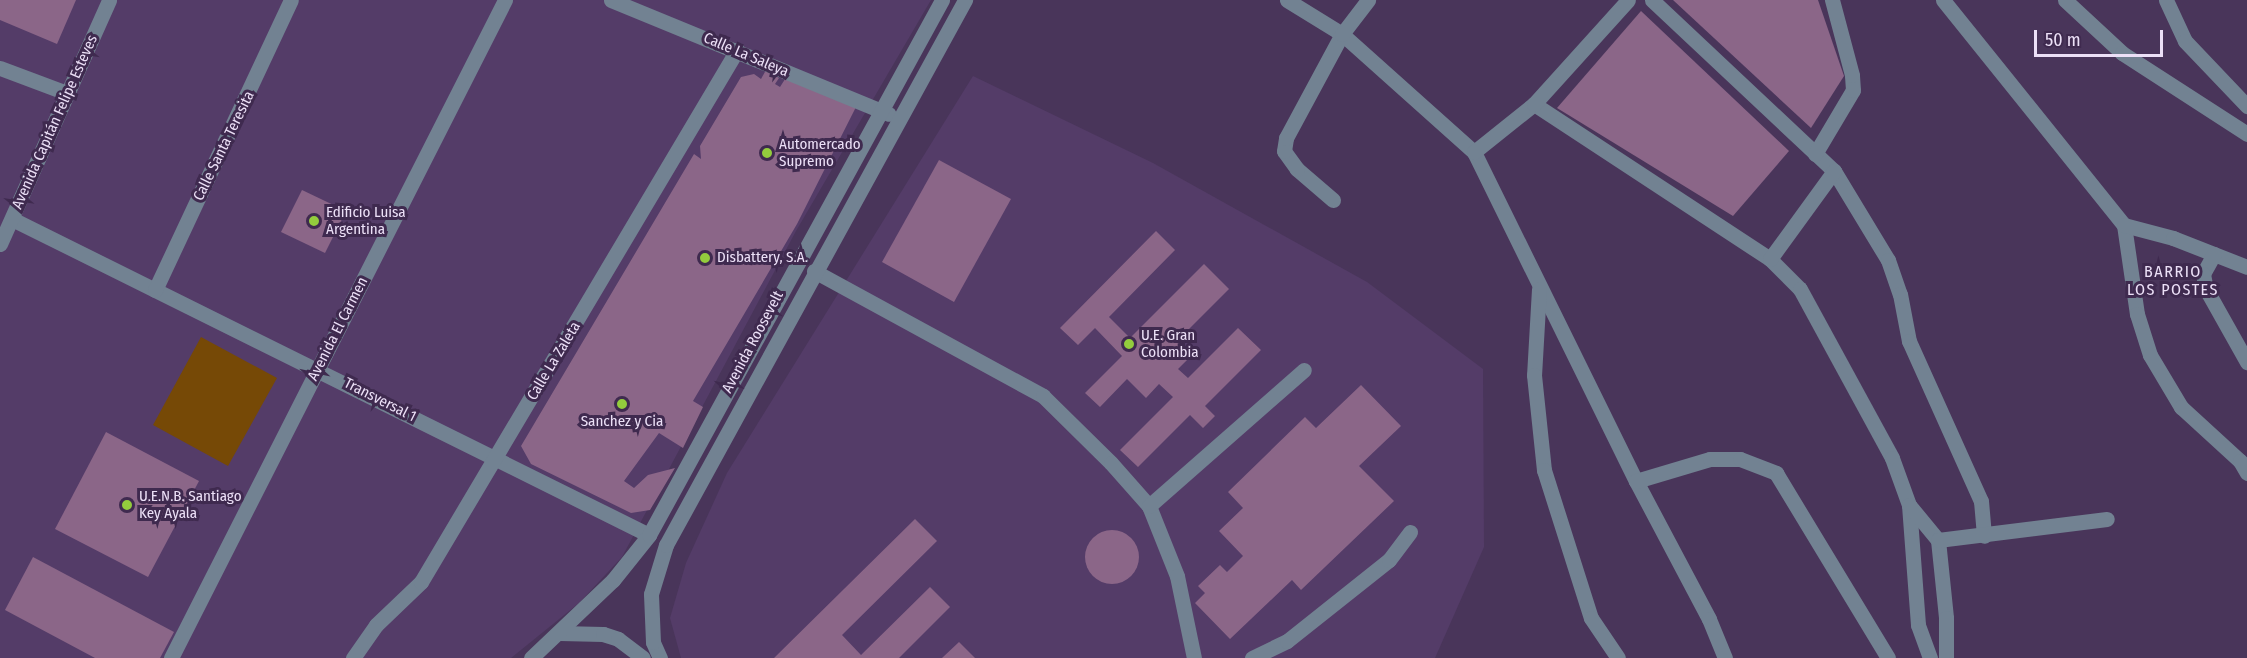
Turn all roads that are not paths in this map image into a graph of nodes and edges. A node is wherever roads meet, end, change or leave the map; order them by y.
1 (109, 0) edge
2 (291, 0) edge
3 (505, 0) edge
4 (611, 0) edge
5 (942, 0) edge
6 (965, 0) edge
7 (1287, 0) edge
8 (1368, 0) edge
9 (1628, 0) edge
10 (1652, 0) edge
11 (1832, 0) edge
12 (1943, 0) edge
13 (2065, 0) edge
14 (2166, 0) edge
15 (1342, 34) junction
16 (737, 50) junction
17 (0, 68) edge
18 (67, 93) junction
19 (1534, 104) junction
20 (2247, 108) edge
21 (880, 111) junction
22 (898, 117) junction
23 (2234, 123) junction
24 (2247, 134) edge
25 (1474, 152) junction
26 (1815, 154) junction
27 (1834, 171) junction
28 (1334, 200) dead end
29 (7, 224) edge
30 (2124, 225) junction
31 (0, 244) edge
32 (2214, 254) junction
33 (1770, 259) junction
34 (2247, 267) edge
35 (814, 271) junction
36 (1539, 289) junction
37 (155, 290) junction
38 (2247, 362) edge
39 (318, 368) junction
40 (1304, 370) dead end
41 (495, 459) junction
42 (2247, 473) edge
43 (1636, 481) junction
44 (1909, 505) junction
45 (1149, 506) junction
46 (2107, 519) dead end
47 (1410, 532) dead end
48 (649, 535) junction
49 (1984, 536) junction
50 (1938, 540) junction
51 (560, 633) junction
52 (171, 658) edge
53 (353, 658) edge
54 (531, 658) edge
55 (643, 658) edge
56 (660, 658) edge
57 (1194, 658) edge
58 (1252, 658) edge
59 (1618, 658) edge
60 (1725, 658) edge
61 (1888, 658) edge
62 (1930, 658) edge
63 (1946, 658) edge

1 - 18 street, Avenida Capitán Felipe Esteves
2 - 37 street, Calle Santa Teresita
3 - 39 street, Avenida El Carmen
4 - 16 street, Calle La Saleya
5 - 21 street, Avenida Roosevelt
6 - 22 street, Avenida Roosevelt
7 - 15 street
8 - 15 street
9 - 19 street
10 - 26 street
11 - 26 street
12 - 30 street
13 - 23 street
14 - 20 street
15 - 25 street
15 - 28 street
16 - 21 street, Calle La Saleya
16 - 41 street, Calle La Zaleta
17 - 18 street
18 - 29 street, Avenida Capitán Felipe Esteves
19 - 25 street
19 - 33 street
20 - 23 street
21 - 22 street, Calle La Saleya
21 - 48 street, Avenida Roosevelt
22 - 35 street, Avenida Roosevelt
23 - 24 street
25 - 36 street
26 - 27 street
27 - 33 street
27 - 49 street
29 - 31 street, Avenida Capitán Felipe Esteves
29 - 37 street, Transversal 1
30 - 32 street
30 - 42 street
32 - 34 street
32 - 38 street
33 - 44 street
35 - 45 street
35 - 56 street, Avenida Roosevelt
36 - 43 street
36 - 59 street
37 - 39 street, Transversal 1
39 - 41 street, Transversal 1
39 - 52 street, Avenida El Carmen
40 - 45 street
41 - 48 street, Transversal 1
41 - 53 street, Calle La Zaleta
43 - 60 street
43 - 61 street
44 - 50 street
44 - 62 street
45 - 57 street
46 - 49 street
47 - 58 street
48 - 51 street, Avenida Roosevelt
49 - 50 street
50 - 63 street
51 - 54 street, Avenida Roosevelt
51 - 55 street

